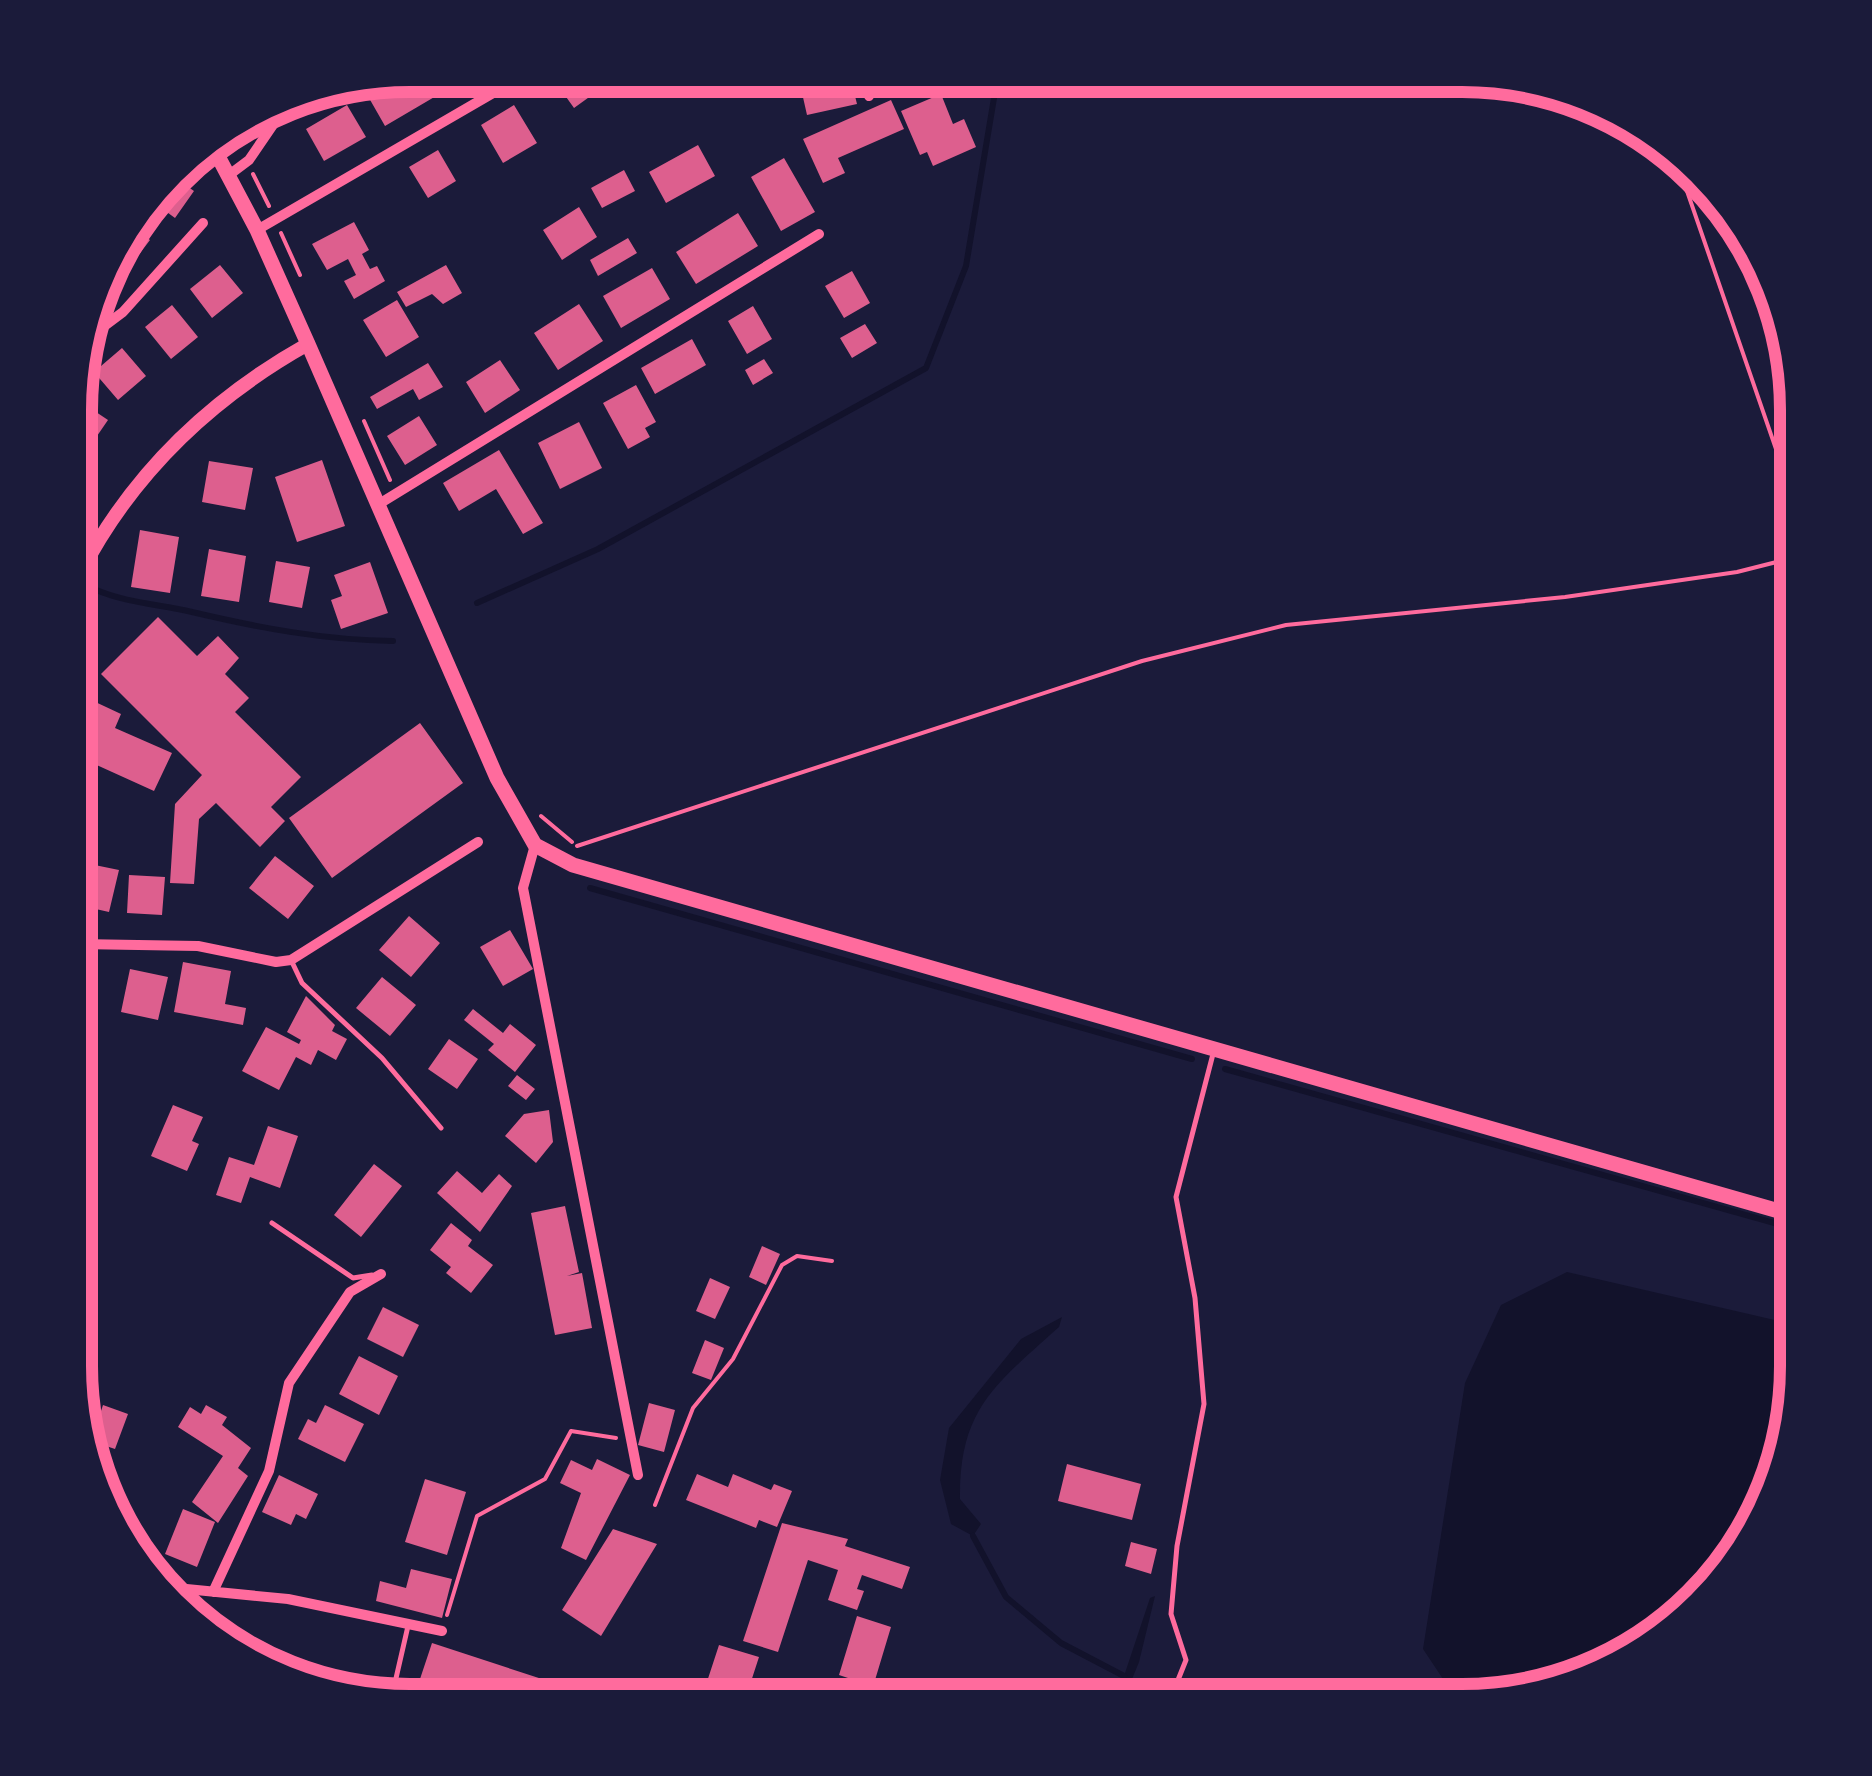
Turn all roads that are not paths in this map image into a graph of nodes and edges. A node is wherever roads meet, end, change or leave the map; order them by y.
1 (493, 93) edge
2 (868, 93) edge
3 (869, 96) dead end
4 (273, 125) edge
5 (219, 157) edge
6 (229, 175) junction
7 (203, 223) dead end
8 (257, 230) junction
9 (819, 234) dead end
10 (103, 327) edge
11 (308, 344) junction
12 (380, 504) junction
13 (92, 545) edge
14 (478, 842) dead end
15 (536, 845) junction
16 (93, 944) edge
17 (291, 960) junction
18 (1215, 1046) junction
19 (441, 1128) dead end
20 (1780, 1211) edge
21 (272, 1223) dead end
22 (382, 1274) joint
23 (638, 1475) dead end
24 (186, 1590) edge
25 (212, 1592) junction
26 (409, 1623) junction
27 (442, 1630) road end
28 (395, 1683) edge
29 (1177, 1683) edge

1 - 8 street
2 - 3 street
4 - 6 street
5 - 6 main road
6 - 8 main road
7 - 10 street
8 - 11 main road
9 - 12 street
11 - 12 main road
11 - 13 street
12 - 15 main road
14 - 17 street
15 - 18 main road
15 - 23 street
16 - 17 street
17 - 19 lane
18 - 20 main road
18 - 29 lane
21 - 22 lane
22 - 25 street
24 - 25 street
25 - 26 street
26 - 27 street
26 - 28 lane

